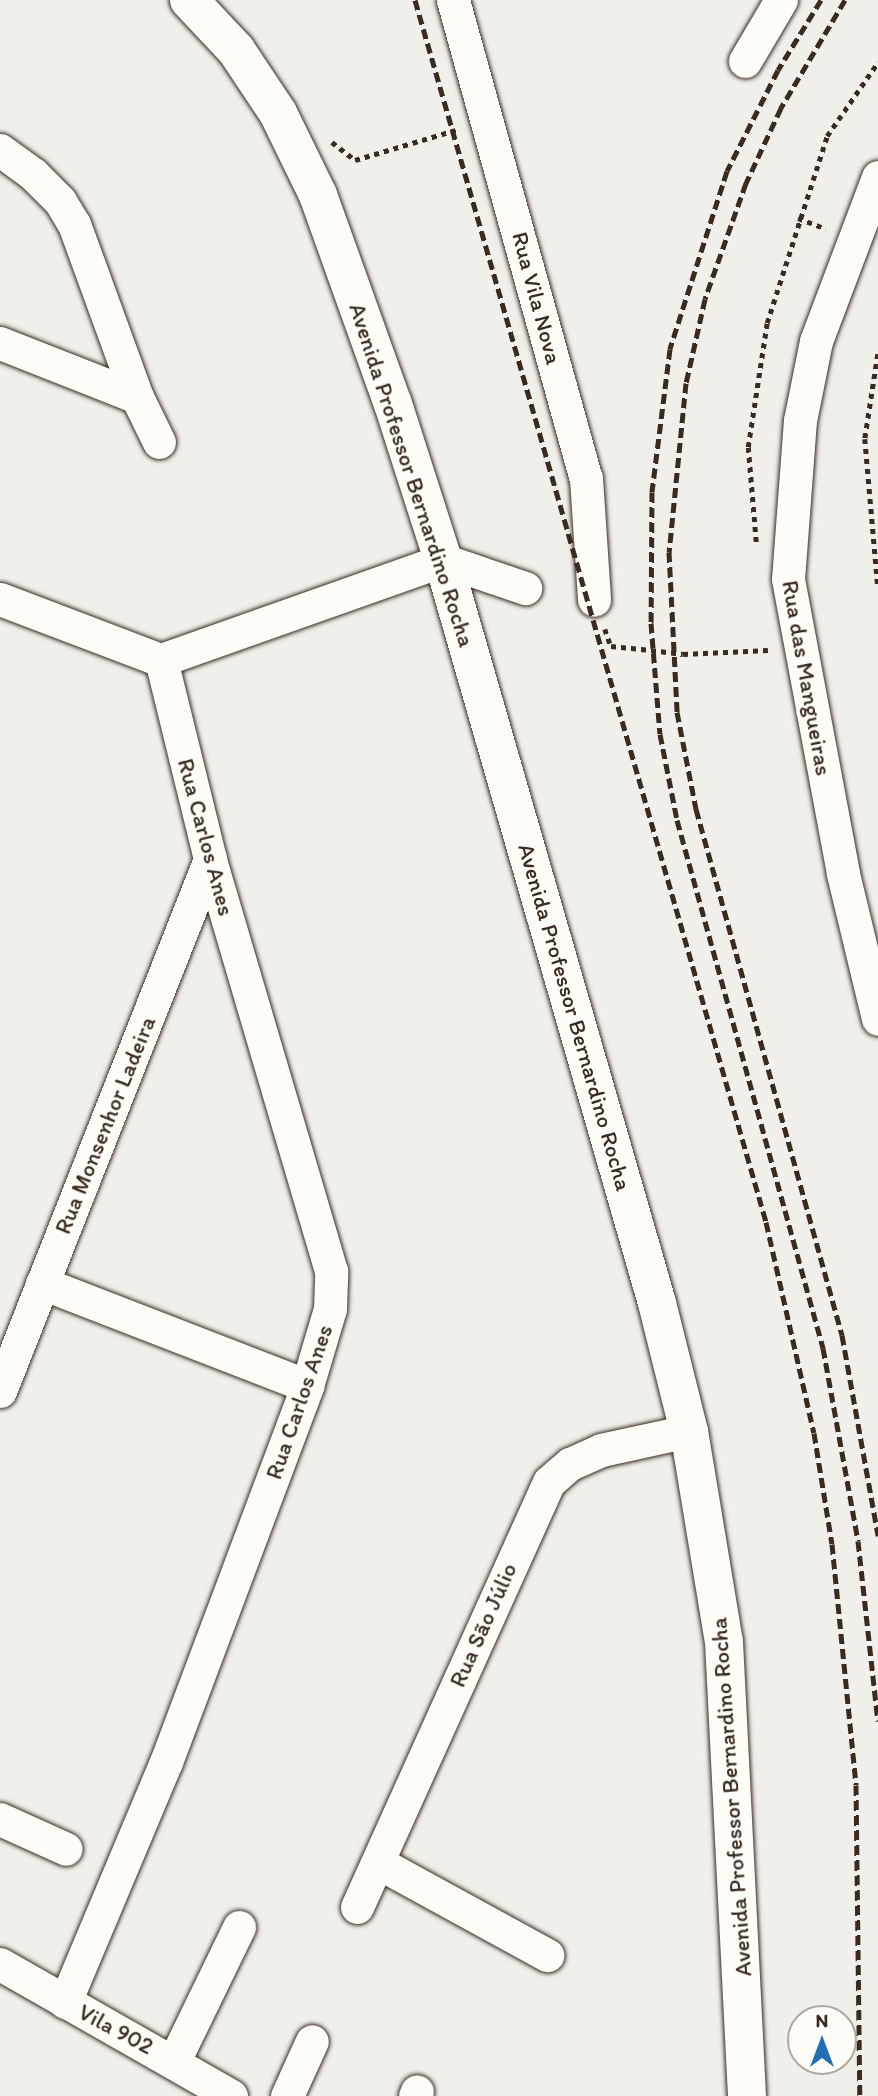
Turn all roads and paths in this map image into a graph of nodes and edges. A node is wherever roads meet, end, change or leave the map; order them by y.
1 (189, 0) edge
2 (453, 0) edge
3 (781, 0) edge
4 (745, 61) dead end
5 (489, 121) junction
6 (292, 144) junction
7 (0, 150) edge
8 (878, 177) edge
9 (0, 343) edge
10 (878, 354) edge
11 (137, 397) junction
12 (159, 442) dead end
13 (443, 560) junction
14 (525, 588) dead end
15 (878, 588) edge
16 (0, 599) edge
17 (594, 600) joint
18 (800, 643) junction
19 (162, 660) junction
20 (209, 859) junction
21 (878, 1019) edge
22 (42, 1283) junction
23 (307, 1386) junction
24 (0, 1391) edge
25 (689, 1431) junction
26 (0, 1819) edge
27 (66, 1849) dead end
28 (379, 1863) junction
29 (357, 1907) dead end
30 (239, 1927) dead end
31 (547, 1955) dead end
32 (0, 1964) edge
33 (65, 2002) junction
34 (312, 2041) dead end
35 (174, 2061) junction
36 (231, 2096) edge
37 (287, 2096) edge
38 (747, 2096) edge

1 - 6 main road, Avenida Professor Bernardino Rocha
2 - 5 street, Rua Vila Nova
3 - 4 street
5 - 6 path
5 - 17 street, Rua Vila Nova
6 - 13 main road, Avenida Professor Bernardino Rocha
7 - 11 street
8 - 18 street, Rua das Mangueiras
9 - 11 street
10 - 15 path
11 - 12 street
13 - 14 street
13 - 19 street
13 - 25 main road, Avenida Professor Bernardino Rocha
16 - 19 street
17 - 18 path, bridge
18 - 21 street, Rua das Mangueiras
19 - 20 street, Rua Carlos Anes
20 - 22 street, Rua Monsenhor Ladeira
20 - 23 street, Rua Carlos Anes
22 - 23 street
22 - 24 street, Rua Monsenhor Ladeira
23 - 33 street, Rua Carlos Anes
25 - 28 street, Rua São Júlio
25 - 38 main road, Avenida Professor Bernardino Rocha
26 - 27 street
28 - 29 street, Rua São Júlio
28 - 31 street
30 - 35 street
32 - 33 street, Vila 902
33 - 35 street, Vila 902
34 - 37 street
35 - 36 street, Vila 902

